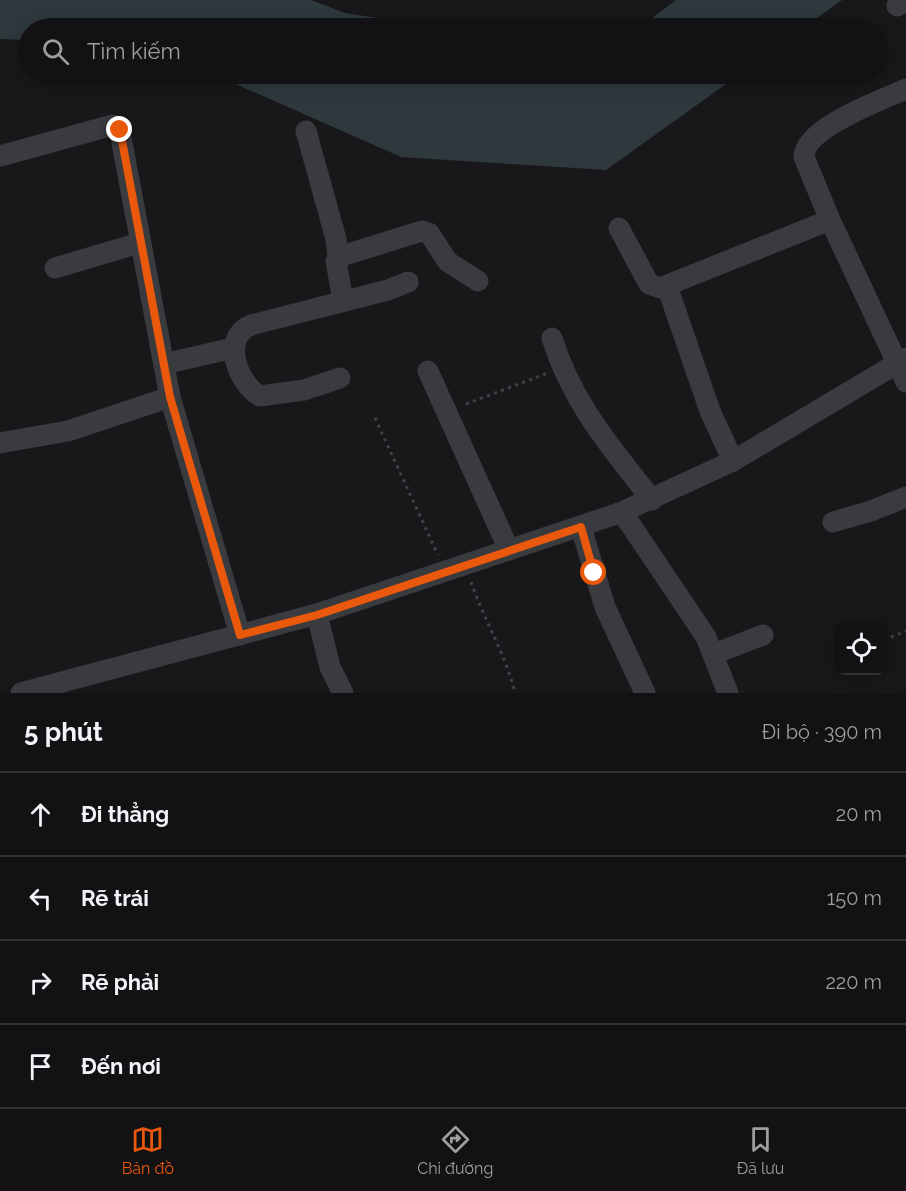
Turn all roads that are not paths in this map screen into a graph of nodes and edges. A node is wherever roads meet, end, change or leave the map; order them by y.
1 (906, 89) edge
2 (306, 131) dead end
3 (0, 156) edge
4 (830, 220) junction
5 (619, 228) dead end
6 (139, 243) junction
7 (338, 257) junction
8 (55, 268) dead end
9 (478, 281) dead end
10 (408, 282) dead end
11 (667, 286) junction
12 (343, 301) junction
13 (552, 338) dead end
14 (233, 348) junction
15 (164, 364) junction
16 (903, 368) edge
17 (428, 371) dead end
18 (340, 378) dead end
19 (170, 397) junction
20 (0, 443) edge
21 (733, 461) junction
22 (906, 497) edge
23 (652, 500) junction
24 (622, 512) junction
25 (833, 522) dead end
26 (581, 527) junction
27 (509, 550) junction
28 (317, 615) junction
29 (240, 635) junction
30 (763, 635) dead end
31 (714, 654) junction
32 (21, 693) edge
33 (343, 693) edge
34 (645, 693) edge
35 (728, 693) edge

1 - 4 street
2 - 7 street
3 - 6 street
4 - 11 street
4 - 16 street
5 - 11 street
6 - 8 street
6 - 15 street
7 - 9 street
7 - 12 street
10 - 12 street
11 - 21 street
12 - 14 street
13 - 23 street
14 - 15 street
14 - 18 street
15 - 19 street
16 - 21 street
17 - 27 street
19 - 20 street
19 - 29 street
21 - 23 street
22 - 25 street
23 - 24 street
24 - 26 street
24 - 31 street
26 - 27 street
26 - 34 street
27 - 28 street
28 - 29 street
28 - 33 street
29 - 32 street
30 - 31 street
31 - 35 street

